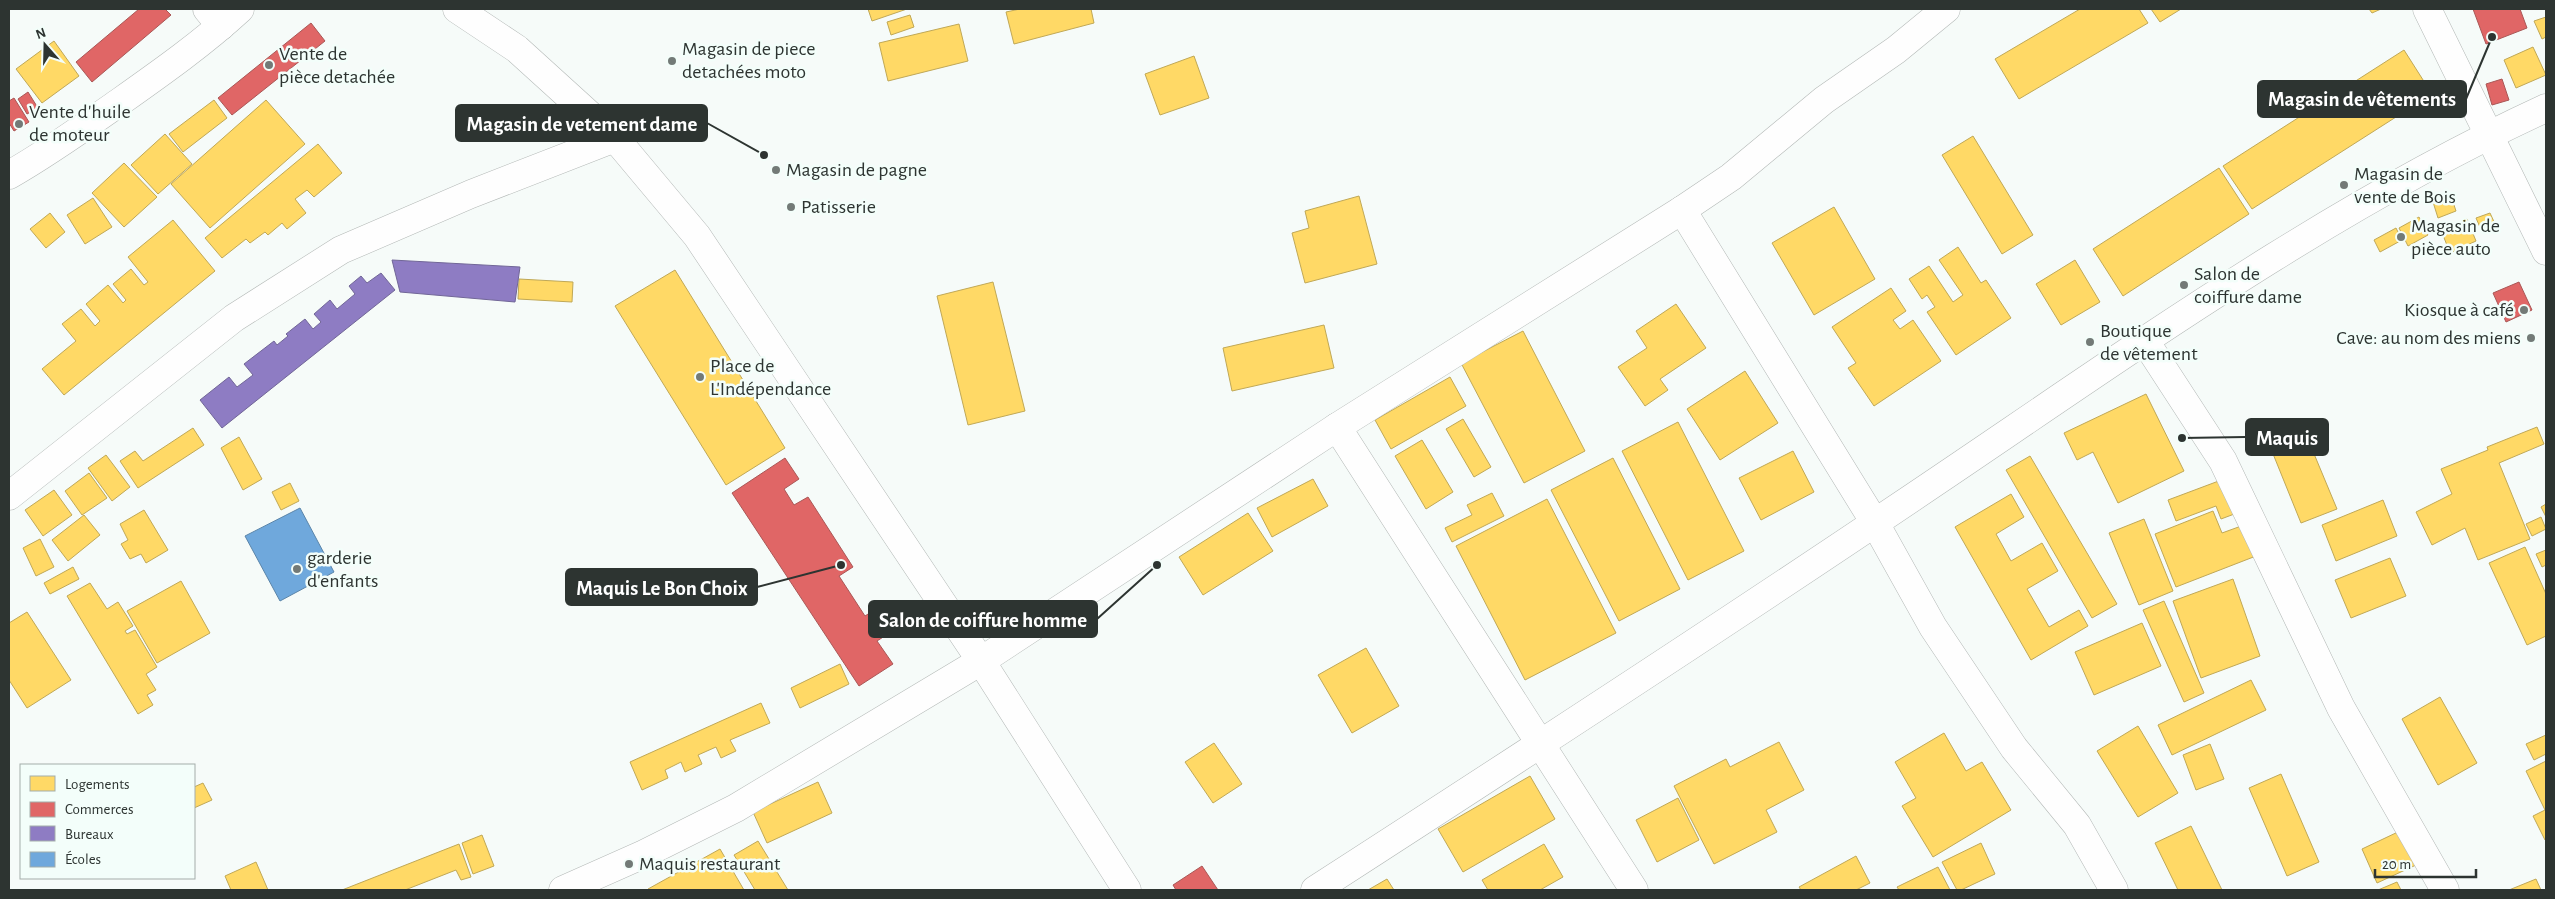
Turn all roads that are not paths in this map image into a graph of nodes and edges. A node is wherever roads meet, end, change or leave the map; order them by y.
1 (457, 9) edge
2 (489, 9) edge
3 (1946, 9) edge
4 (2427, 9) edge
5 (223, 14) edge
6 (517, 49) junction
7 (2546, 108) edge
8 (2489, 134) junction
9 (615, 138) junction
10 (9, 175) edge
11 (1682, 210) junction
12 (2546, 251) edge
13 (2145, 341) junction
14 (1337, 427) junction
15 (9, 496) edge
16 (1876, 523) junction
17 (981, 661) junction
18 (1540, 744) junction
19 (563, 890) edge
20 (1127, 890) edge
21 (1315, 890) edge
22 (1634, 890) edge
23 (2114, 890) edge
24 (2445, 890) edge

1 - 6 street
2 - 6 street
3 - 11 street
4 - 8 street
5 - 10 street
6 - 9 street
7 - 8 street
8 - 12 street
8 - 13 street
9 - 15 street
9 - 17 street
11 - 14 street
11 - 16 street
13 - 16 street
13 - 24 street
14 - 17 street
14 - 18 street
16 - 18 street
16 - 23 street
17 - 19 street
17 - 20 street
18 - 21 street
18 - 22 street

